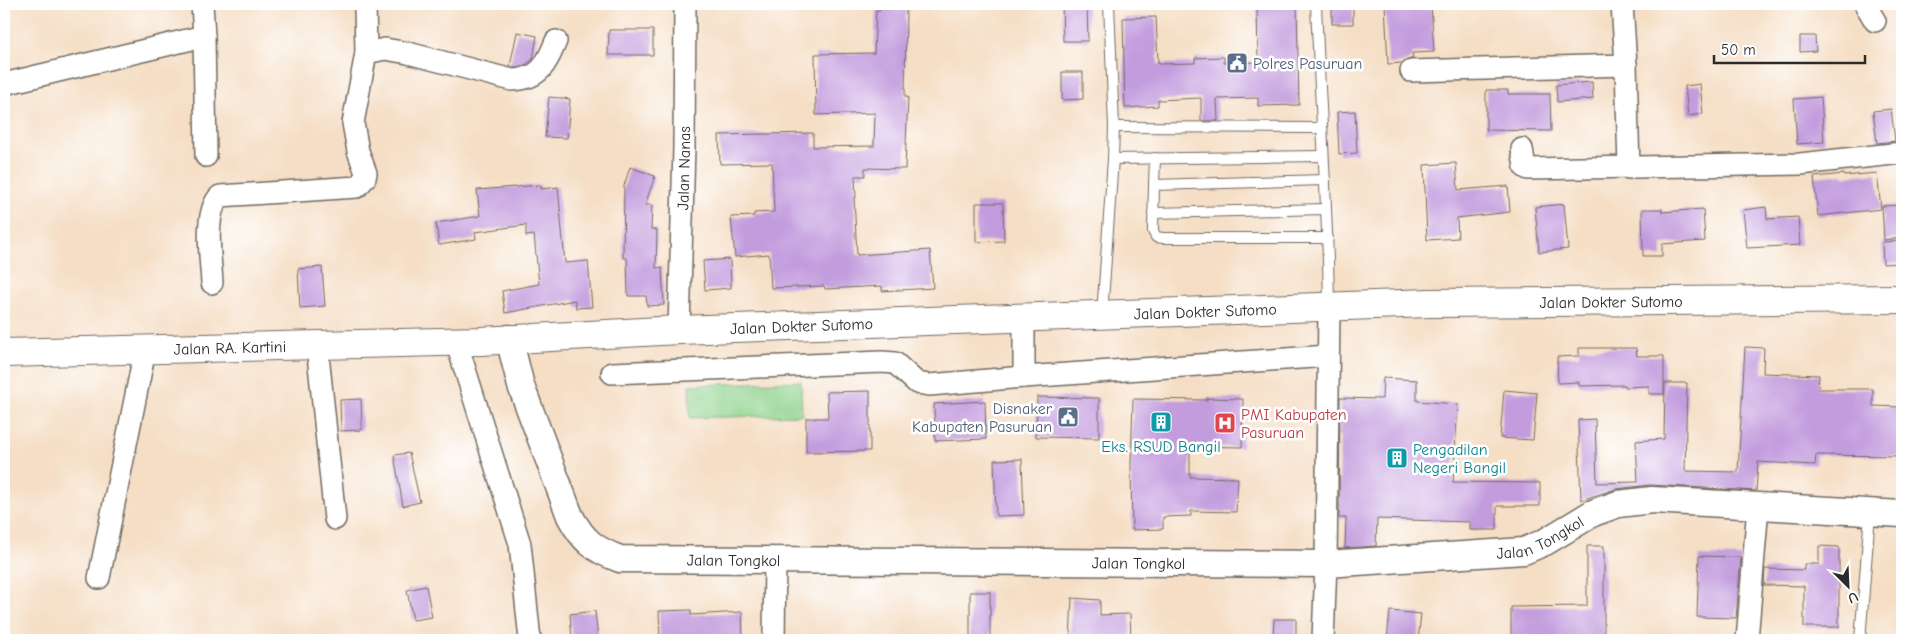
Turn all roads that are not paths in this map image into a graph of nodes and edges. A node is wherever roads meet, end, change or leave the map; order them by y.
1 (202, 4) edge
2 (364, 4) edge
3 (685, 4) edge
4 (1109, 4) edge
5 (1316, 4) edge
6 (1622, 4) edge
7 (204, 36) junction
8 (556, 42) dead end
9 (375, 51) junction
10 (1626, 65) junction
11 (1411, 71) dead end
12 (4, 84) edge
13 (1114, 127) junction
14 (1321, 128) junction
15 (1522, 149) dead end
16 (1902, 153) edge
17 (206, 156) dead end
18 (1322, 156) junction
19 (1155, 158) junction
20 (1113, 159) junction
21 (1628, 168) junction
22 (1325, 180) junction
23 (1154, 185) junction
24 (1326, 209) junction
25 (1153, 213) junction
26 (1328, 238) junction
27 (212, 283) dead end
28 (1902, 299) edge
29 (1329, 308) junction
30 (1102, 316) junction
31 (1024, 319) junction
32 (679, 330) junction
33 (509, 338) junction
34 (470, 341) junction
35 (317, 345) junction
36 (145, 350) junction
37 (4, 353) edge
38 (1328, 356) junction
39 (612, 373) dead end
40 (1024, 377) junction
41 (520, 386) junction
42 (1758, 506) junction
43 (1870, 513) junction
44 (1902, 514) edge
45 (335, 519) dead end
46 (775, 560) junction
47 (1326, 564) junction
48 (99, 578) dead end
49 (530, 640) edge
50 (774, 640) edge
51 (1323, 640) edge
52 (1747, 640) edge
53 (1860, 640) edge

1 - 7 street
2 - 9 street
3 - 32 street, Jalan Nanas
4 - 13 lane
5 - 14 lane
6 - 10 street
7 - 12 street
7 - 17 street
8 - 9 street
9 - 27 street
10 - 11 street
10 - 21 street
13 - 14 lane
13 - 20 lane
14 - 18 lane
15 - 21 street
16 - 21 street
18 - 19 lane
18 - 22 lane
19 - 20 lane
19 - 23 lane
20 - 30 lane
22 - 23 lane
22 - 24 lane
23 - 25 lane
24 - 25 lane
24 - 26 lane
25 - 26 lane
26 - 29 lane
28 - 29 highway, Jalan Dokter Sutomo
29 - 30 highway, Jalan Dokter Sutomo
29 - 38 street
30 - 31 highway, Jalan Dokter Sutomo
31 - 32 highway, Jalan Dokter Sutomo
31 - 40 street
32 - 33 highway, Jalan Dokter Sutomo
33 - 34 highway, Jalan Dokter Sutomo
33 - 41 street, Jalan Tongkol
34 - 35 highway, Jalan RA. Kartini
34 - 41 street
34 - 49 street
35 - 36 highway, Jalan RA. Kartini
35 - 45 street
36 - 37 highway, Jalan RA. Kartini
36 - 48 street
38 - 40 street
38 - 47 street
39 - 40 street
41 - 46 street, Jalan Tongkol
42 - 43 street, Jalan Tongkol
42 - 47 street, Jalan Tongkol
42 - 52 street
43 - 44 street, Jalan Tongkol
43 - 53 lane
46 - 47 street, Jalan Tongkol
46 - 50 street
47 - 51 street

